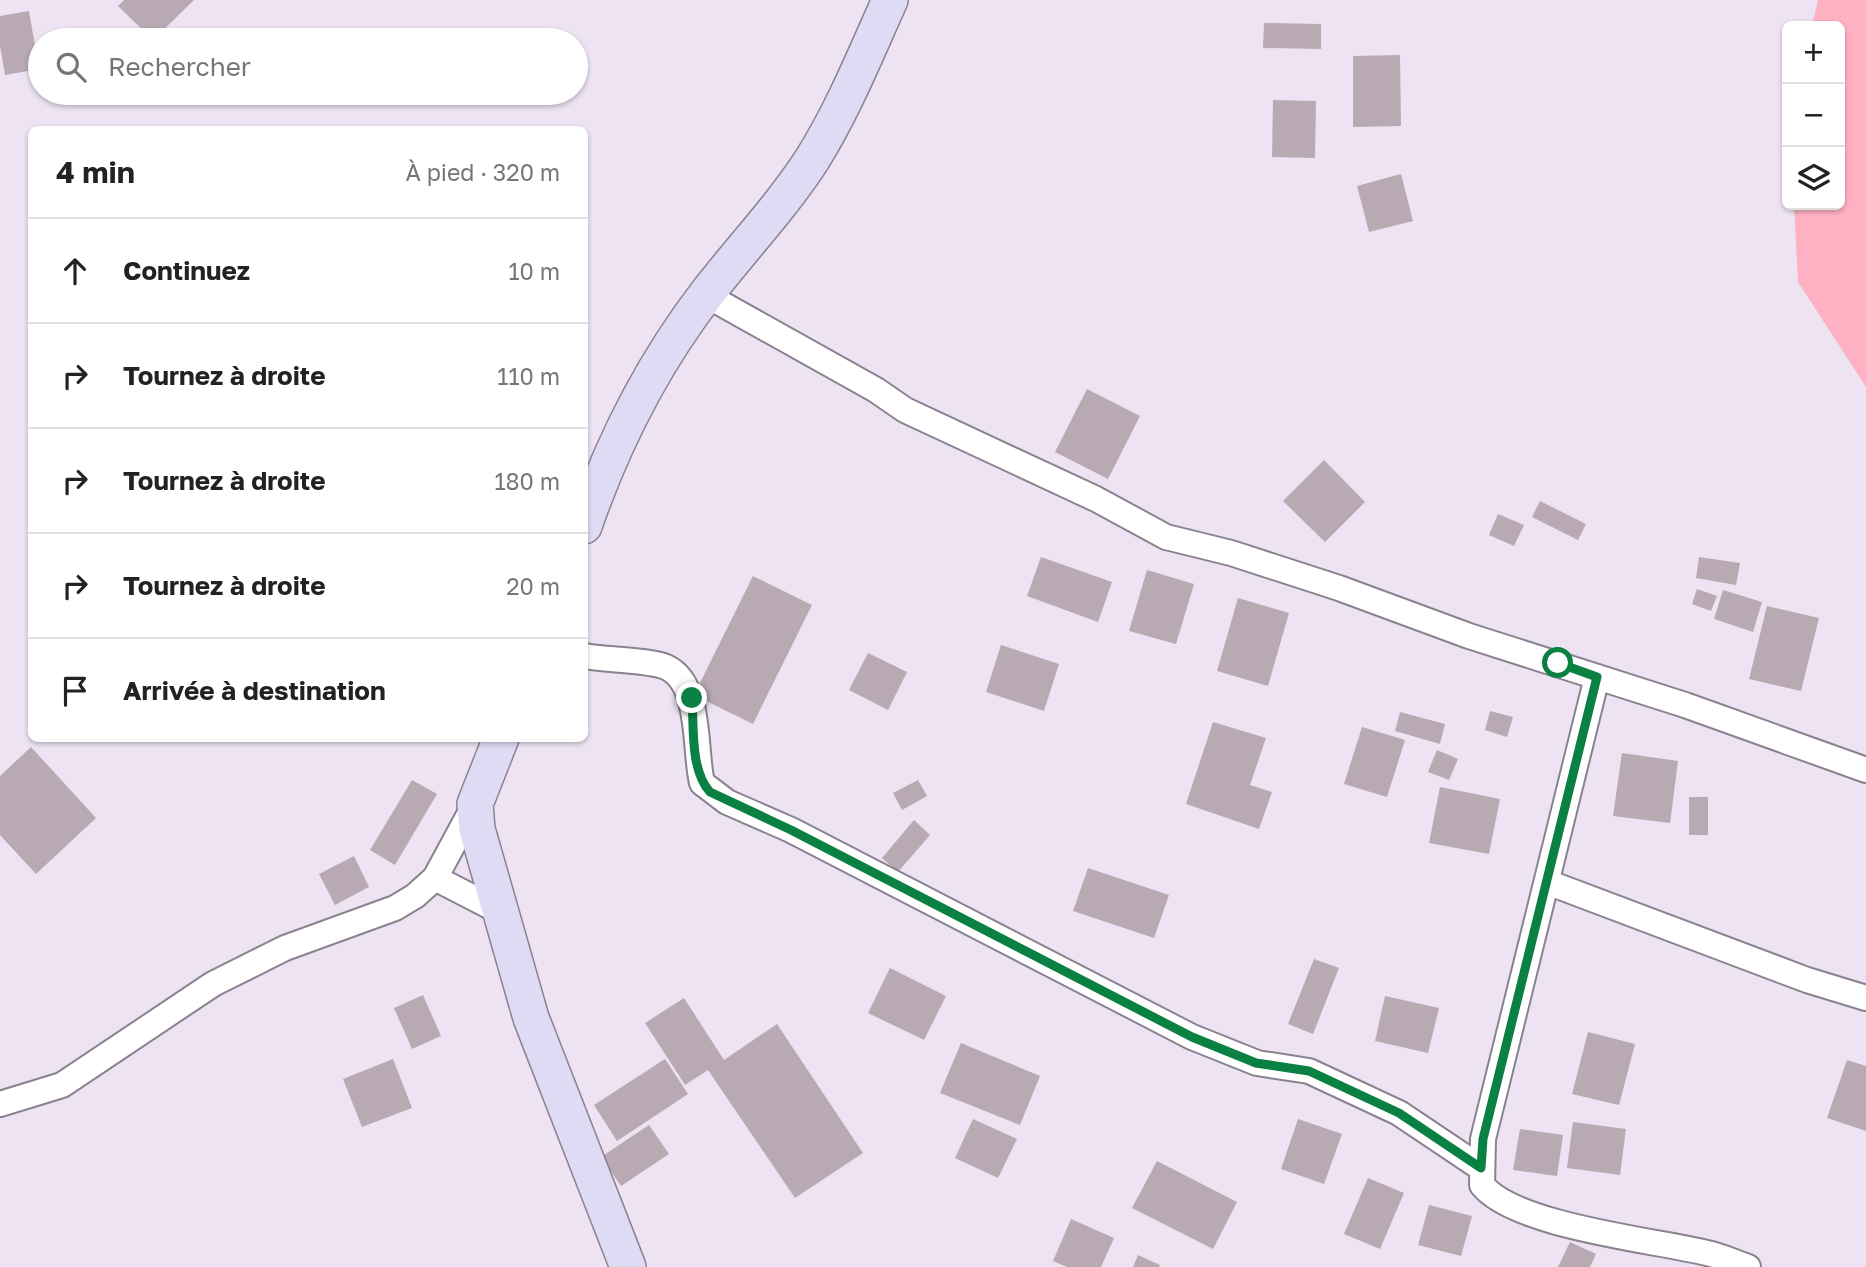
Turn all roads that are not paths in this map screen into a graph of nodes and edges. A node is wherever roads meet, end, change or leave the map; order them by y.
1 (890, 0) edge
2 (706, 295) junction
3 (588, 515) edge
4 (588, 657) edge
5 (1597, 677) junction
6 (499, 742) edge
7 (1866, 770) edge
8 (475, 804) junction
9 (435, 878) junction
10 (1547, 882) junction
11 (499, 911) junction
12 (1866, 998) edge
13 (0, 1104) edge
14 (1481, 1168) junction
15 (628, 1267) edge
16 (1748, 1267) edge

1 - 2 main road
2 - 3 main road
2 - 5 street
4 - 14 street
5 - 7 street
5 - 10 street
6 - 8 main road
8 - 9 street
8 - 11 main road
9 - 11 street
9 - 13 street
10 - 12 street
10 - 14 street
11 - 15 main road
14 - 16 street

